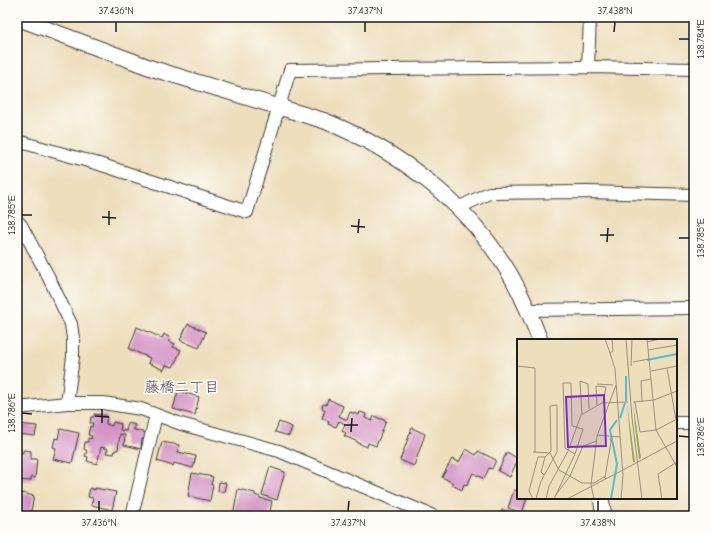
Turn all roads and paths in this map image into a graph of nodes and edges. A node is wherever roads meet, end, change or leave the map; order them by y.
1 (590, 17) edge
2 (17, 18) edge
3 (588, 67) junction
4 (694, 69) edge
5 (279, 106) junction
6 (17, 140) edge
7 (694, 194) edge
8 (458, 208) junction
9 (17, 221) edge
10 (694, 308) edge
11 (528, 310) junction
12 (540, 339) edge
13 (67, 403) junction
14 (17, 408) edge
15 (156, 415) junction
16 (677, 423) edge
17 (694, 423) edge
18 (601, 499) edge
19 (132, 516) edge
20 (433, 516) edge
21 (605, 516) edge

1 - 3 street
2 - 5 street
3 - 4 street
3 - 5 street
5 - 6 street
5 - 8 street
7 - 8 street
8 - 11 street
9 - 13 street
10 - 11 street
11 - 12 street
13 - 14 street
13 - 15 street
15 - 19 street
15 - 20 street
16 - 17 street
18 - 21 street

